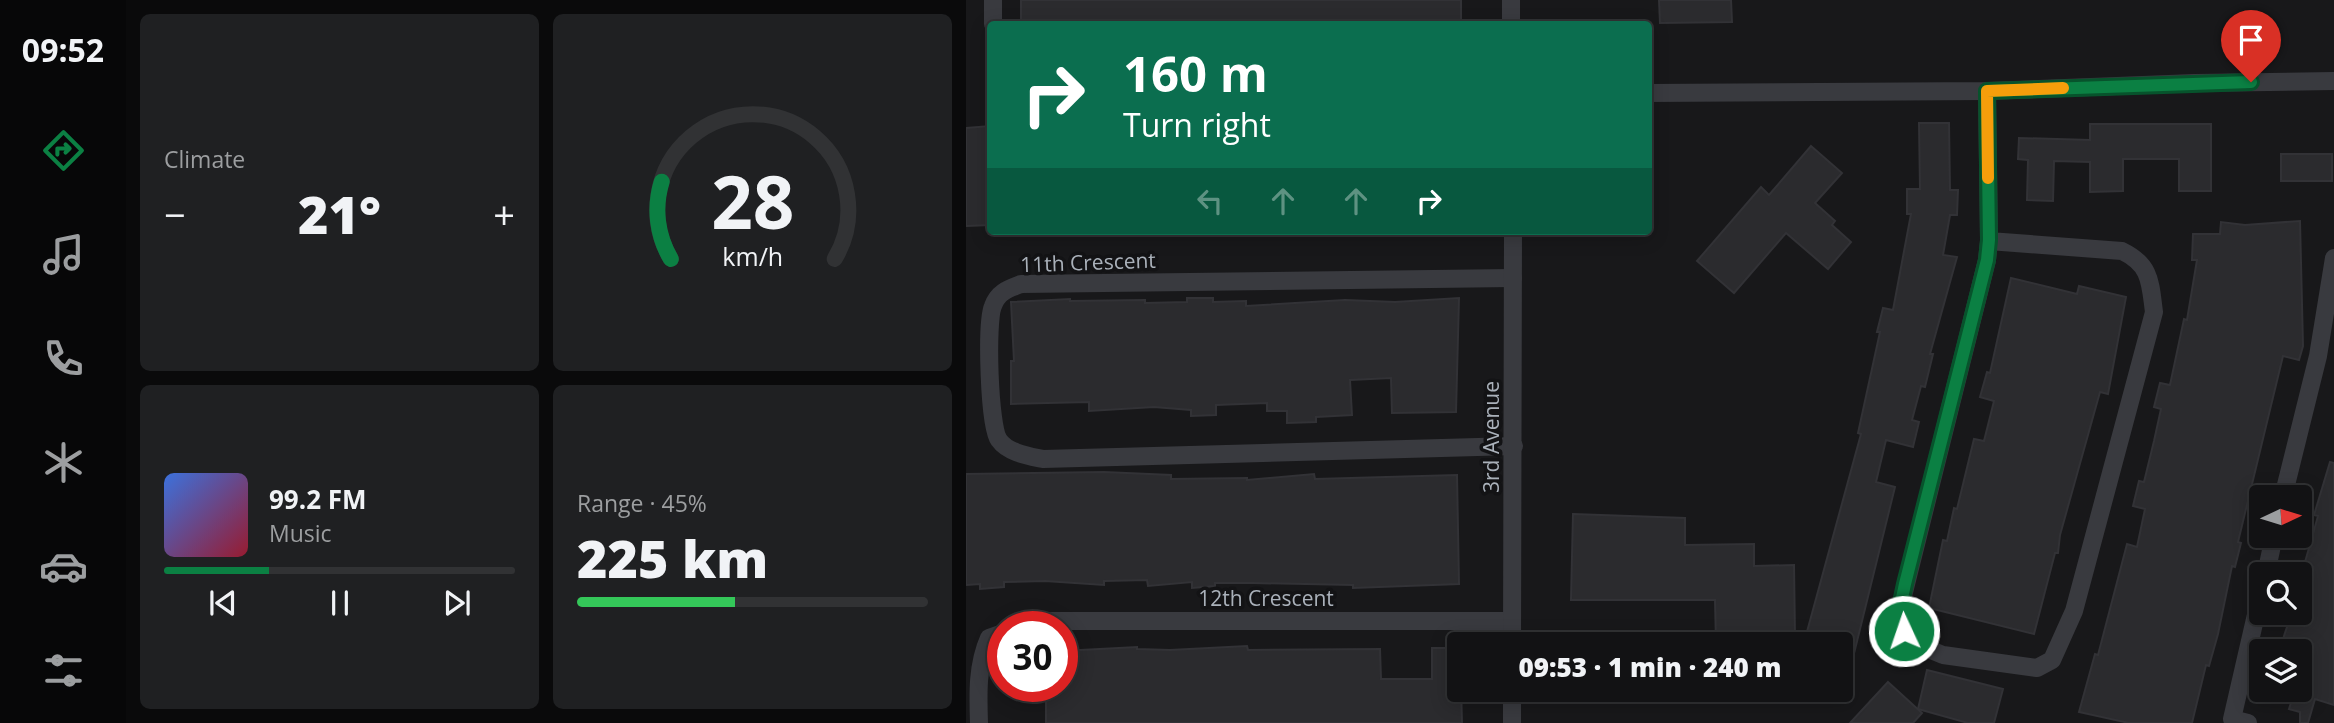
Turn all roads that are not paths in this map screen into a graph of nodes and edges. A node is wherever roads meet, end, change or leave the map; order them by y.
1 (993, 0) edge
2 (1511, 0) edge
3 (993, 21) edge
4 (1511, 21) edge
5 (2334, 81) edge
6 (1987, 91) junction
7 (1652, 93) edge
8 (1513, 235) edge
9 (1989, 240) junction
10 (2334, 258) edge
11 (1513, 278) junction
12 (1514, 446) junction
13 (2286, 485) edge
14 (1078, 621) edge
15 (1512, 621) junction
16 (2254, 625) edge
17 (1512, 632) edge
18 (987, 643) edge
19 (1512, 702) edge
20 (979, 723) edge
21 (1511, 723) edge
22 (2248, 723) edge

1 - 3 street
2 - 4 street
5 - 6 street
6 - 7 street
6 - 9 street
8 - 11 street, 3rd Avenue
9 - 9 street
10 - 13 street
11 - 12 street, 3rd Avenue
11 - 12 street, 11th Crescent
12 - 15 street, 3rd Avenue
14 - 15 street, 12th Crescent
15 - 17 street, 3rd Avenue
16 - 22 street
18 - 20 street
19 - 21 street

